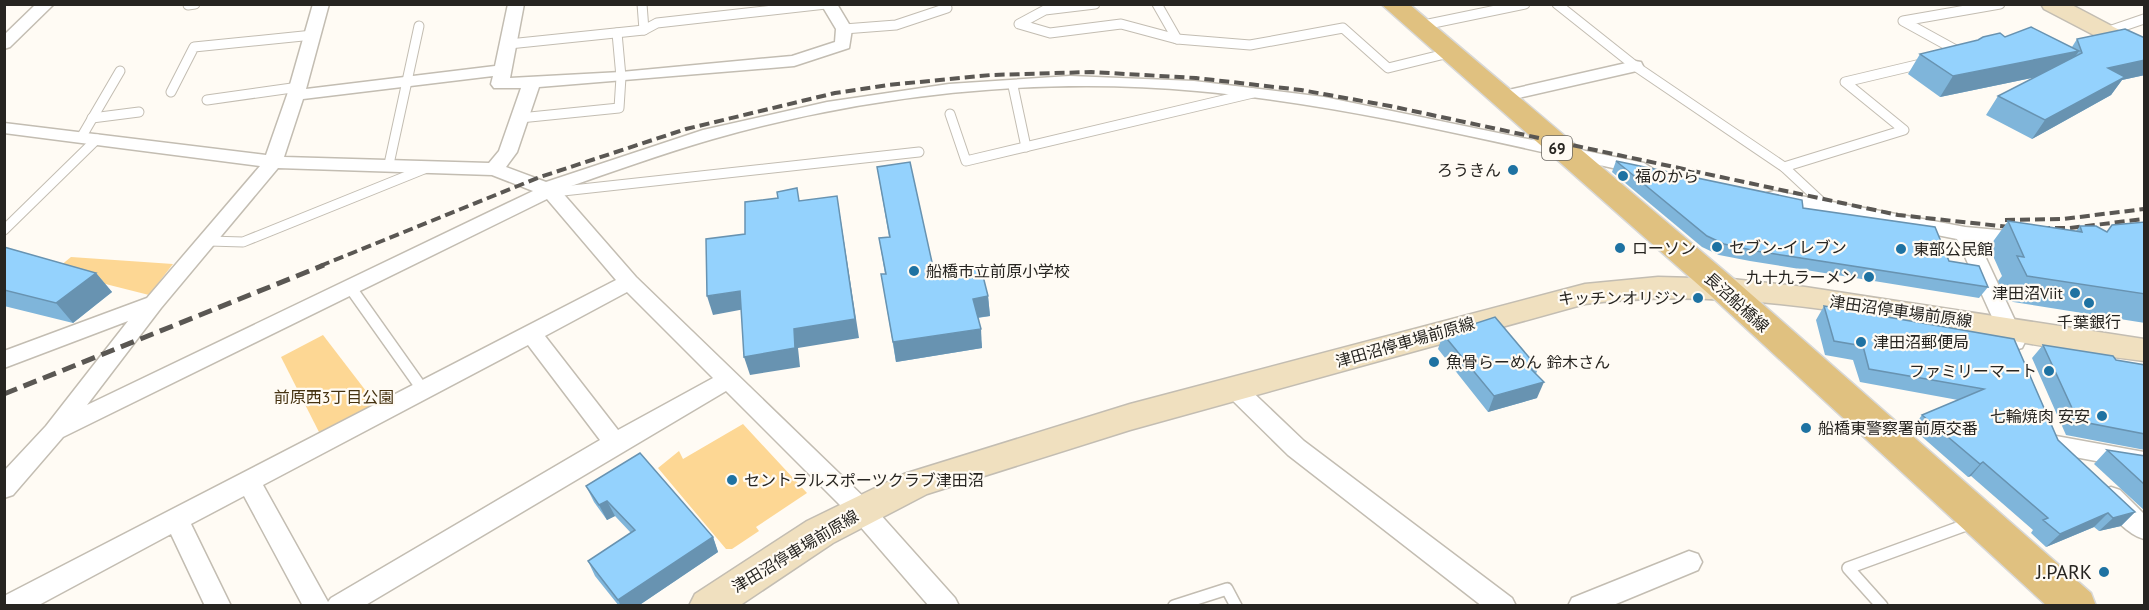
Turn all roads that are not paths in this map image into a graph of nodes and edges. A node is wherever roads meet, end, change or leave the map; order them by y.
1 (46, 4) edge
2 (195, 4) edge
3 (321, 4) edge
4 (516, 4) edge
5 (642, 4) edge
6 (827, 4) edge
7 (944, 4) edge
8 (1095, 4) edge
9 (1157, 4) edge
10 (1393, 4) edge
11 (1525, 4) edge
12 (1557, 4) edge
13 (2000, 4) edge
14 (2052, 4) edge
15 (188, 5) edge
16 (1043, 7) edge
17 (2145, 19) edge
18 (419, 26) dead end
19 (1418, 26) junction
20 (844, 29) junction
21 (644, 30) junction
22 (2106, 32) junction
23 (617, 33) junction
24 (313, 35) junction
25 (1178, 39) junction
26 (4, 44) edge
27 (509, 44) junction
28 (2145, 52) edge
29 (1449, 53) junction
30 (1953, 56) edge
31 (1931, 62) edge
32 (1635, 66) junction
33 (503, 70) junction
34 (120, 71) dead end
35 (621, 77) junction
36 (406, 82) junction
37 (532, 82) junction
38 (1013, 86) junction
39 (297, 91) junction
40 (171, 92) dead end
41 (1253, 93) junction
42 (1500, 97) junction
43 (207, 100) dead end
44 (139, 112) dead end
45 (950, 114) dead end
46 (520, 118) junction
47 (4, 128) edge
48 (91, 131) junction
49 (1026, 147) junction
50 (1561, 151) junction
51 (919, 152) dead end
52 (273, 162) junction
53 (388, 165) junction
54 (432, 166) junction
55 (1784, 167) junction
56 (494, 169) junction
57 (1665, 174) edge
58 (550, 190) junction
59 (1758, 194) edge
60 (1828, 208) junction
61 (4, 230) edge
62 (1965, 234) junction
63 (2047, 240) edge
64 (209, 241) junction
65 (629, 282) junction
66 (350, 287) junction
67 (1723, 288) junction
68 (154, 303) junction
69 (2007, 327) junction
70 (531, 333) junction
71 (2145, 350) edge
72 (2021, 359) edge
73 (4, 360) edge
74 (729, 379) junction
75 (1235, 389) junction
76 (423, 390) junction
77 (54, 432) junction
78 (615, 443) junction
79 (2145, 460) edge
80 (248, 481) junction
81 (4, 488) edge
82 (861, 510) junction
83 (176, 519) junction
84 (1980, 520) junction
85 (2145, 529) edge
86 (1689, 562) dead end
87 (11, 606) edge
88 (218, 606) edge
89 (317, 606) edge
90 (340, 606) edge
91 (708, 606) edge
92 (946, 606) edge
93 (1174, 606) edge
94 (1236, 606) edge
95 (1503, 606) edge
96 (1581, 606) edge
97 (1882, 606) edge
98 (2076, 606) edge

1 - 26 street
2 - 15 lane
3 - 24 street
4 - 27 street
5 - 21 lane
6 - 20 street
6 - 21 lane
7 - 20 lane
8 - 16 lane
9 - 25 lane
10 - 19 main road, 長沼船橋線 / 69
11 - 19 lane
12 - 32 lane
13 - 30 lane
14 - 22 main road
16 - 25 lane
17 - 22 lane
18 - 36 lane
19 - 29 main road, 長沼船橋線 / 69
20 - 35 street
21 - 23 lane
22 - 28 main road
23 - 27 lane
23 - 35 lane
24 - 39 street
24 - 40 lane
25 - 29 lane
27 - 33 street
29 - 42 main road, 長沼船橋線 / 69
31 - 55 lane
32 - 42 street
32 - 55 lane
33 - 36 street
33 - 37 street
34 - 48 lane
35 - 37 street
35 - 46 lane
36 - 39 street
36 - 53 lane
37 - 46 street
38 - 41 street
38 - 49 lane
38 - 58 street
39 - 43 lane
39 - 52 street
41 - 49 lane
41 - 50 street
42 - 50 main road, 長沼船橋線 / 69
44 - 48 lane
45 - 49 lane
46 - 56 street
47 - 48 street
48 - 52 street
48 - 61 lane
50 - 57 street
50 - 67 main road, 長沼船橋線 / 69
51 - 58 lane
52 - 53 street
52 - 64 street
53 - 54 street
54 - 56 street
54 - 64 lane
55 - 60 lane
56 - 58 street
58 - 65 street
58 - 66 street
59 - 60 street
60 - 62 street
62 - 63 street
62 - 69 street
64 - 68 street
65 - 70 street
65 - 74 street
66 - 76 lane
66 - 77 street
67 - 69 main road, 津田沼停車場前原線
67 - 75 main road, 津田沼停車場前原線
67 - 84 main road, 長沼船橋線 / 69
68 - 73 street
68 - 77 street
69 - 71 main road, 津田沼停車場前原線
69 - 72 street
70 - 76 street
70 - 78 street
74 - 78 street
74 - 82 street
75 - 82 main road, 津田沼停車場前原線
75 - 95 street
76 - 80 street
77 - 81 street
78 - 90 street
79 - 85 street
80 - 83 street
80 - 89 street
82 - 91 main road, 津田沼停車場前原線
82 - 92 street
83 - 87 street
83 - 88 street
84 - 97 lane
84 - 98 main road, 長沼船橋線 / 69
86 - 96 street
93 - 94 lane

